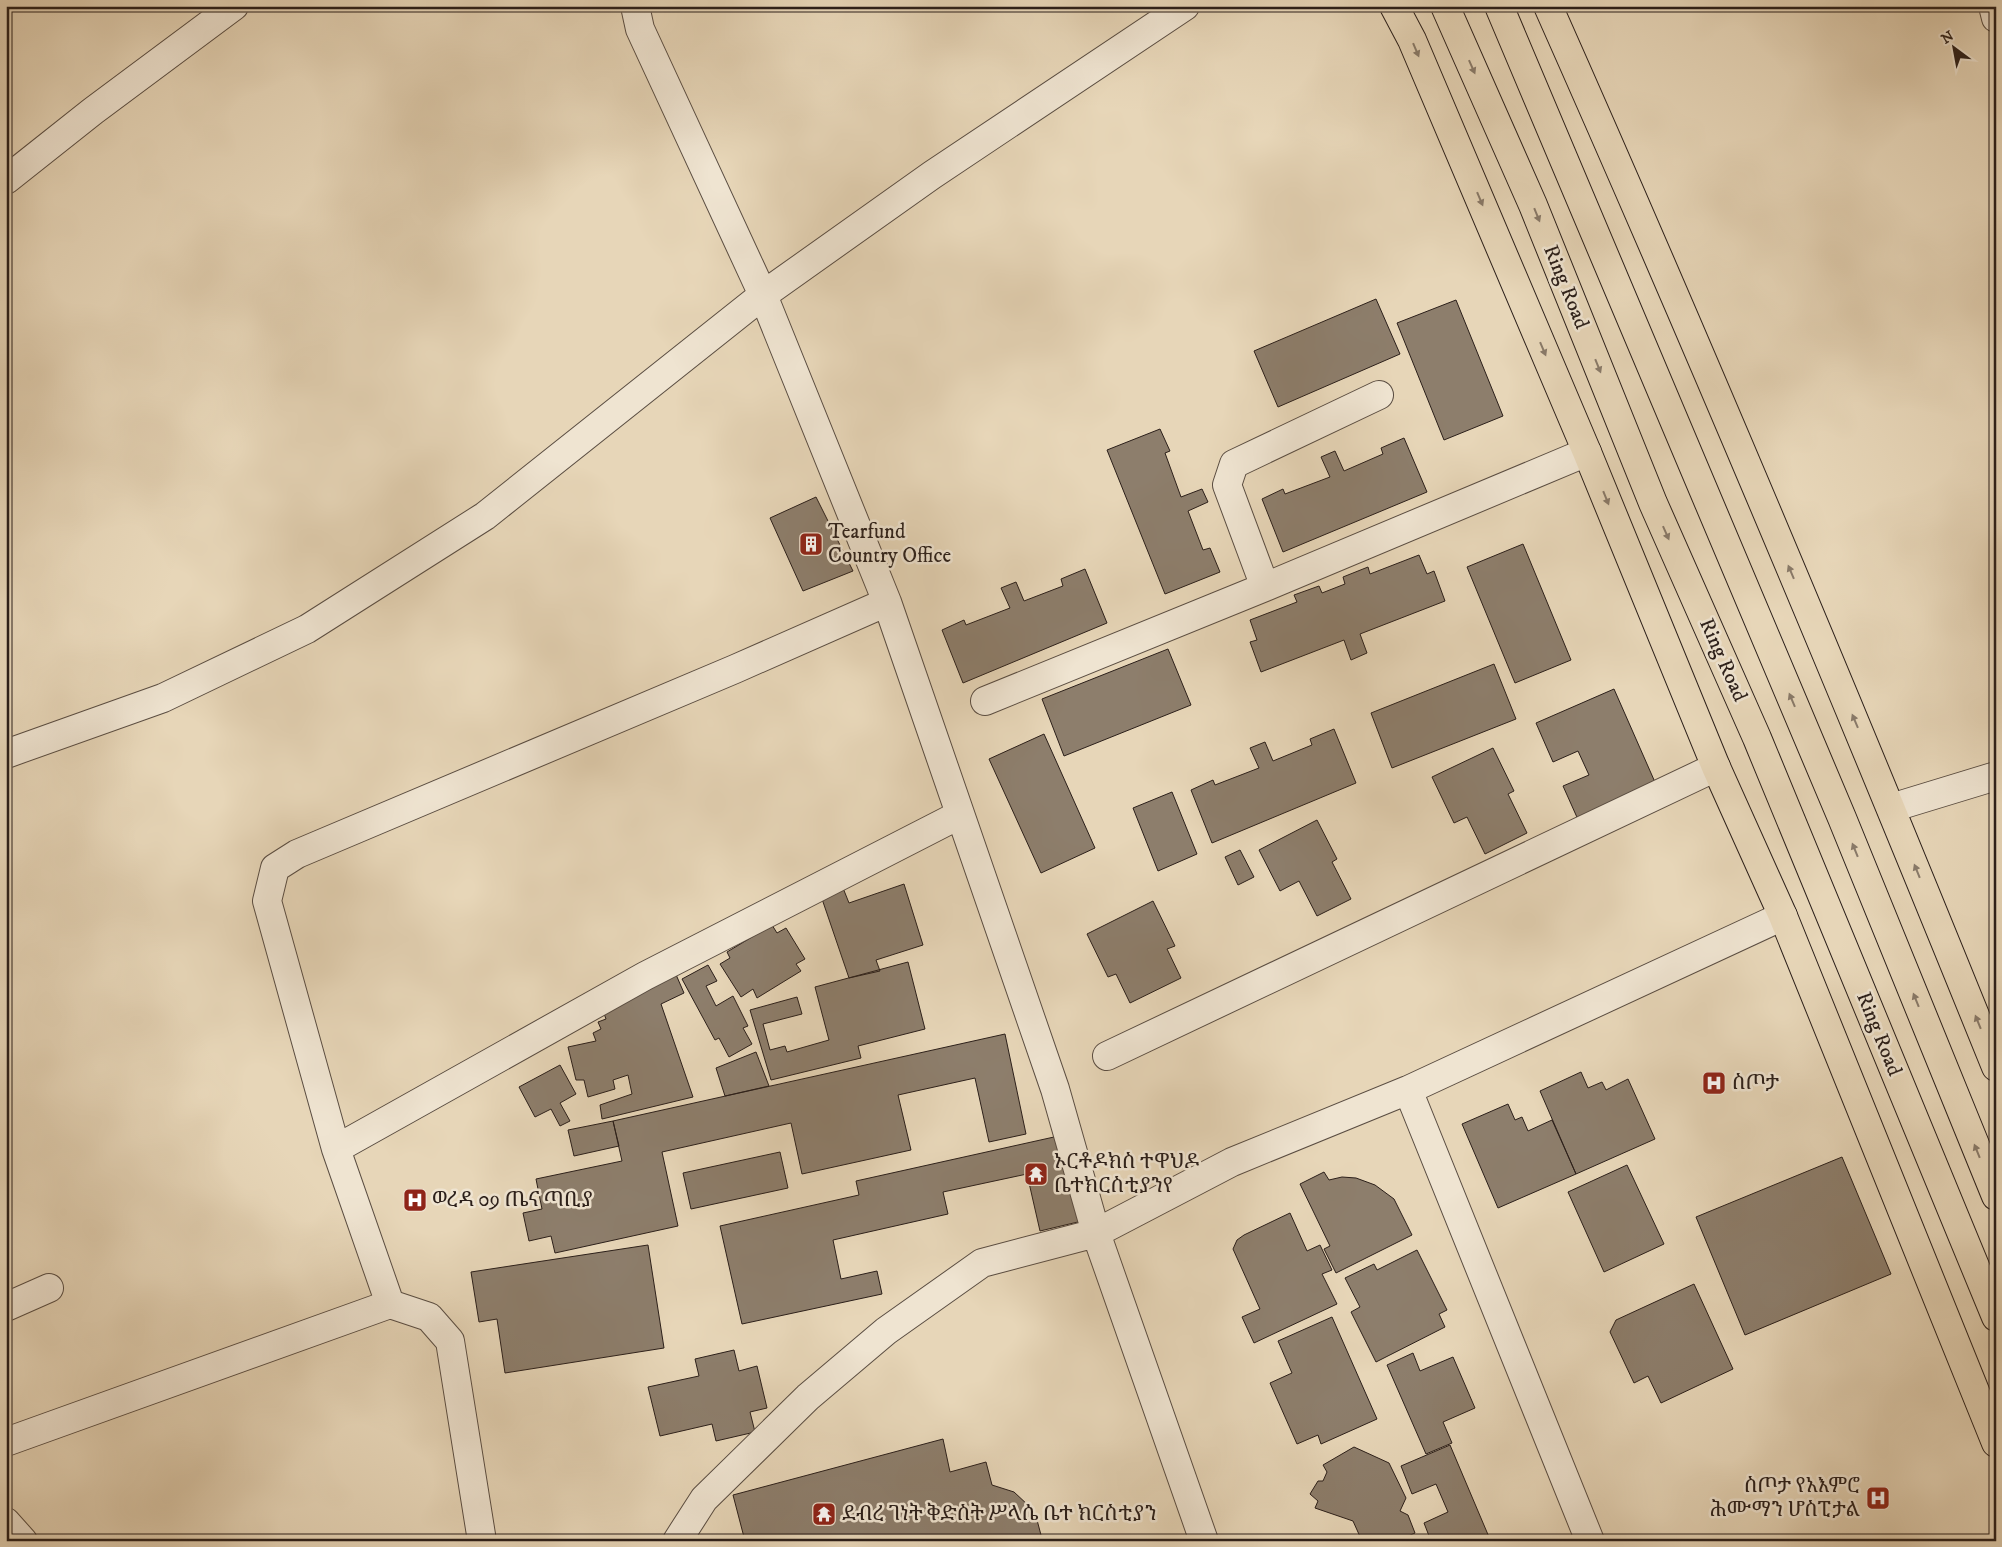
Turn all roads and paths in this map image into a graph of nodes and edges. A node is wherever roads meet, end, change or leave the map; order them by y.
1 (234, 6) edge
2 (635, 6) edge
3 (1185, 6) edge
4 (1394, 6) edge
5 (1445, 6) edge
6 (1499, 6) edge
7 (1548, 6) edge
8 (1993, 6) edge
9 (1996, 18) edge
10 (6, 180) edge
11 (762, 295) junction
12 (1379, 395) dead end
13 (1587, 452) junction
14 (1265, 587) junction
15 (887, 602) junction
16 (985, 701) dead end
17 (6, 754) edge
18 (1716, 767) junction
19 (1996, 776) edge
20 (1892, 808) junction
21 (959, 814) junction
22 (1783, 916) junction
23 (1107, 1056) dead end
24 (1996, 1067) edge
25 (1408, 1090) junction
26 (336, 1149) junction
27 (1996, 1196) edge
28 (1096, 1233) junction
29 (49, 1288) dead end
30 (390, 1304) junction
31 (6, 1307) edge
32 (1996, 1317) edge
33 (6, 1442) edge
34 (1996, 1443) edge
35 (6, 1522) edge
36 (23, 1541) edge
37 (482, 1541) edge
38 (677, 1541) edge
39 (1204, 1541) edge
40 (1590, 1541) edge

1 - 10 street
2 - 11 street
3 - 11 street
4 -> 13 main road
5 -> 32 main road, Ring Road
27 -> 6 main road
20 -> 7 main road
8 - 9 street
11 - 15 street
11 - 17 street
12 - 14 street
13 - 14 street
13 -> 18 main road
14 - 16 street
15 - 21 street
15 - 26 street
18 - 22 main road
18 - 23 street
19 - 20 street
24 -> 20 main road
21 - 26 street
21 - 28 street
22 - 25 street
22 - 34 main road
25 - 28 street
25 - 40 street
26 - 30 street
28 - 38 street
28 - 39 street
29 - 31 street
30 - 33 street
30 - 37 street
35 - 36 street

